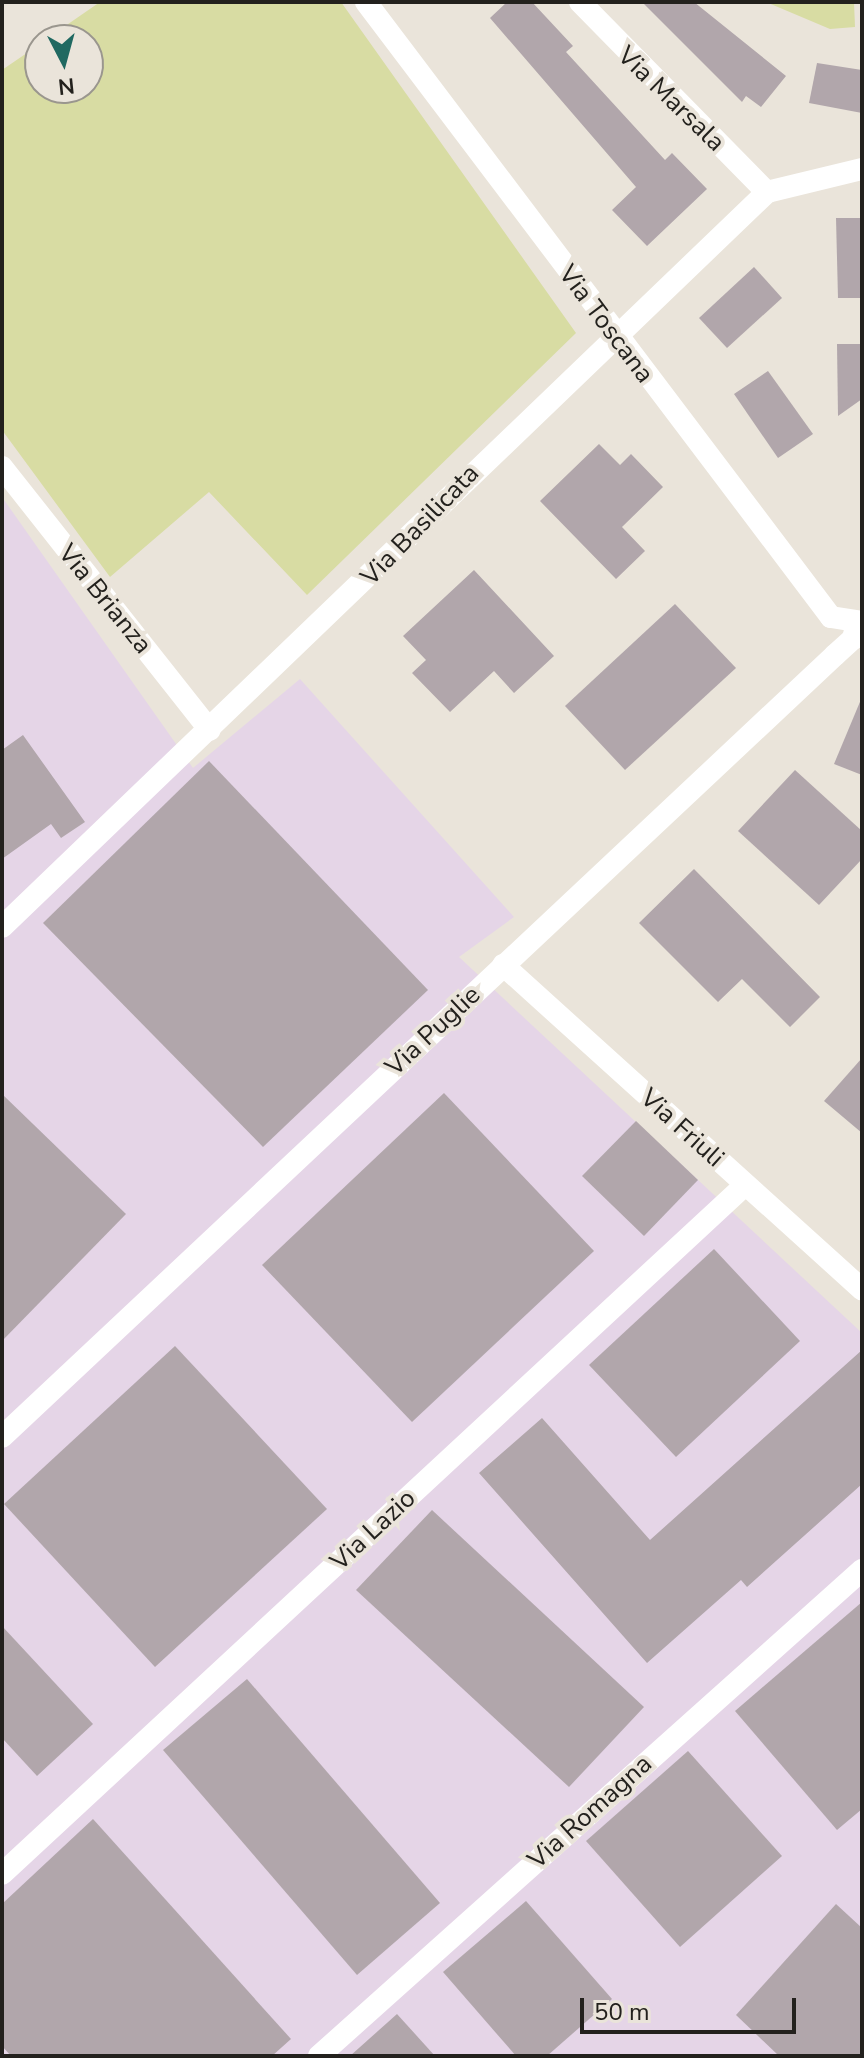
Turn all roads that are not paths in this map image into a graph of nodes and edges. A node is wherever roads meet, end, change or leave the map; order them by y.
1 (366, 2) edge
2 (580, 2) edge
3 (862, 169) edge
4 (767, 192) junction
5 (613, 335) junction
6 (2, 467) edge
7 (859, 622) edge
8 (210, 730) junction
9 (2, 927) edge
10 (503, 965) junction
11 (745, 1185) junction
12 (862, 1289) edge
13 (2, 1437) edge
14 (862, 1570) edge
15 (2, 1874) edge
16 (319, 2056) edge

1 - 5 street, Via Toscana
2 - 4 street, Via Marsala
3 - 4 street, Via Basilicata
4 - 5 street, Via Basilicata
5 - 7 street, Via Toscana
5 - 8 street, Via Basilicata
6 - 8 street, Via Brianza
7 - 10 street, Via Puglie
8 - 9 street, Via Basilicata
10 - 11 street, Via Friuli
10 - 13 street, Via Puglie
11 - 12 street, Via Friuli
11 - 15 street, Via Lazio
14 - 16 street, Via Romagna

